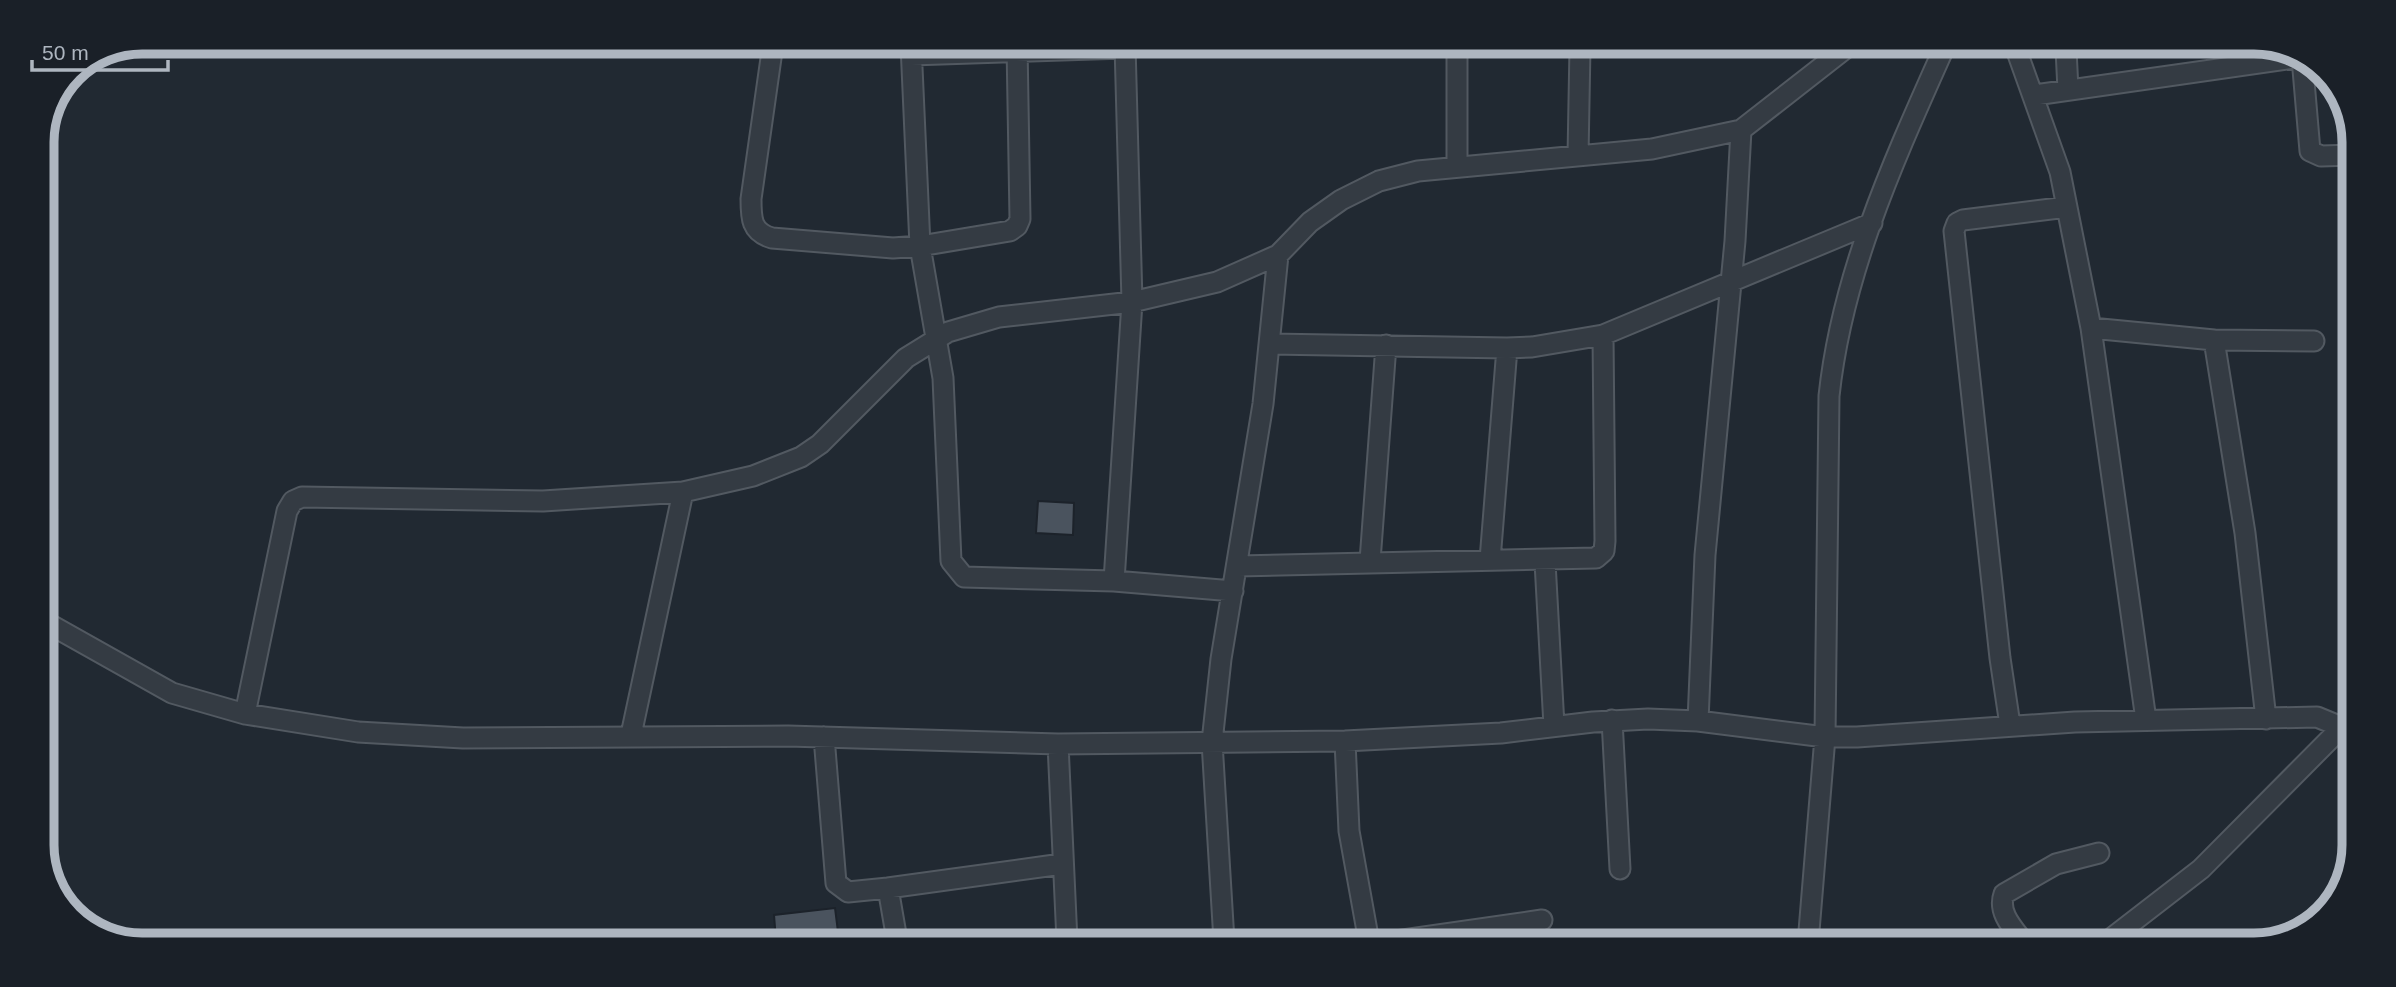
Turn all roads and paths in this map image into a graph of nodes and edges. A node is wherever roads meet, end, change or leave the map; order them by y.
1 (772, 54) edge
2 (911, 54) edge
3 (1017, 54) edge
4 (1125, 54) edge
5 (1457, 54) edge
6 (1580, 54) edge
7 (1838, 54) edge
8 (1942, 54) edge
9 (2018, 54) edge
10 (2066, 54) edge
11 (2284, 60) edge
12 (2303, 69) edge
13 (2068, 90) junction
14 (2035, 95) junction
15 (1741, 130) junction
16 (2342, 155) edge
17 (1578, 156) junction
18 (1457, 167) junction
19 (2067, 207) junction
20 (1872, 223) junction
21 (920, 246) junction
22 (1278, 255) junction
23 (1731, 280) junction
24 (1132, 302) junction
25 (2091, 328) junction
26 (1603, 335) junction
27 (935, 338) junction
28 (2214, 340) junction
29 (2314, 341) dead end
30 (1271, 344) junction
31 (1386, 345) junction
32 (1507, 348) junction
33 (683, 492) junction
34 (1490, 560) junction
35 (1370, 561) junction
36 (1545, 562) junction
37 (1238, 566) junction
38 (1114, 581) junction
39 (1233, 591) junction
40 (54, 627) edge
41 (245, 714) junction
42 (2266, 719) junction
43 (1612, 720) junction
44 (2146, 720) junction
45 (1698, 721) junction
46 (1554, 726) junction
47 (2010, 726) junction
48 (2342, 727) edge
49 (2342, 733) edge
50 (631, 735) junction
51 (824, 737) junction
52 (1825, 737) junction
53 (1345, 741) junction
54 (1212, 742) junction
55 (1058, 744) junction
56 (2099, 853) dead end
57 (1062, 864) junction
58 (1620, 869) dead end
59 (888, 888) junction
60 (1542, 920) dead end
61 (896, 933) edge
62 (1066, 933) edge
63 (1223, 933) edge
64 (1367, 933) edge
65 (1452, 933) edge
66 (1809, 933) edge
67 (2018, 933) edge
68 (2118, 933) edge

1 - 21 street
2 - 21 street
3 - 21 street
4 - 24 street
5 - 18 street
6 - 17 street
7 - 15 street
8 - 20 street
9 - 14 street
10 - 13 street
11 - 13 street
12 - 16 street
13 - 14 street
14 - 19 street
15 - 17 street
15 - 23 street
17 - 18 street
18 - 22 street
19 - 25 street
19 - 47 street
20 - 23 street
20 - 52 street
21 - 27 street
22 - 24 street
22 - 30 street
23 - 26 street
23 - 45 street
24 - 27 street
24 - 38 street
25 - 28 street
25 - 44 street
26 - 32 street
26 - 36 street
27 - 33 street
27 - 38 street
28 - 29 street
28 - 42 street
30 - 31 street
30 - 37 street
31 - 32 street
31 - 35 street
32 - 34 street
33 - 41 street
33 - 50 street
34 - 35 street
34 - 36 street
35 - 37 street
36 - 46 street
37 - 39 street
38 - 39 street
39 - 54 street
40 - 41 street
41 - 50 street
42 - 44 street
42 - 48 street
43 - 45 street
43 - 46 street
43 - 58 street
44 - 47 street
45 - 52 street
46 - 53 street
47 - 52 street
49 - 68 street
50 - 51 street
51 - 55 street
51 - 59 street
52 - 66 street
53 - 54 street
53 - 64 street
54 - 55 street
54 - 63 street
55 - 57 street
56 - 67 street
57 - 59 street
57 - 62 street
59 - 61 street
60 - 65 street

